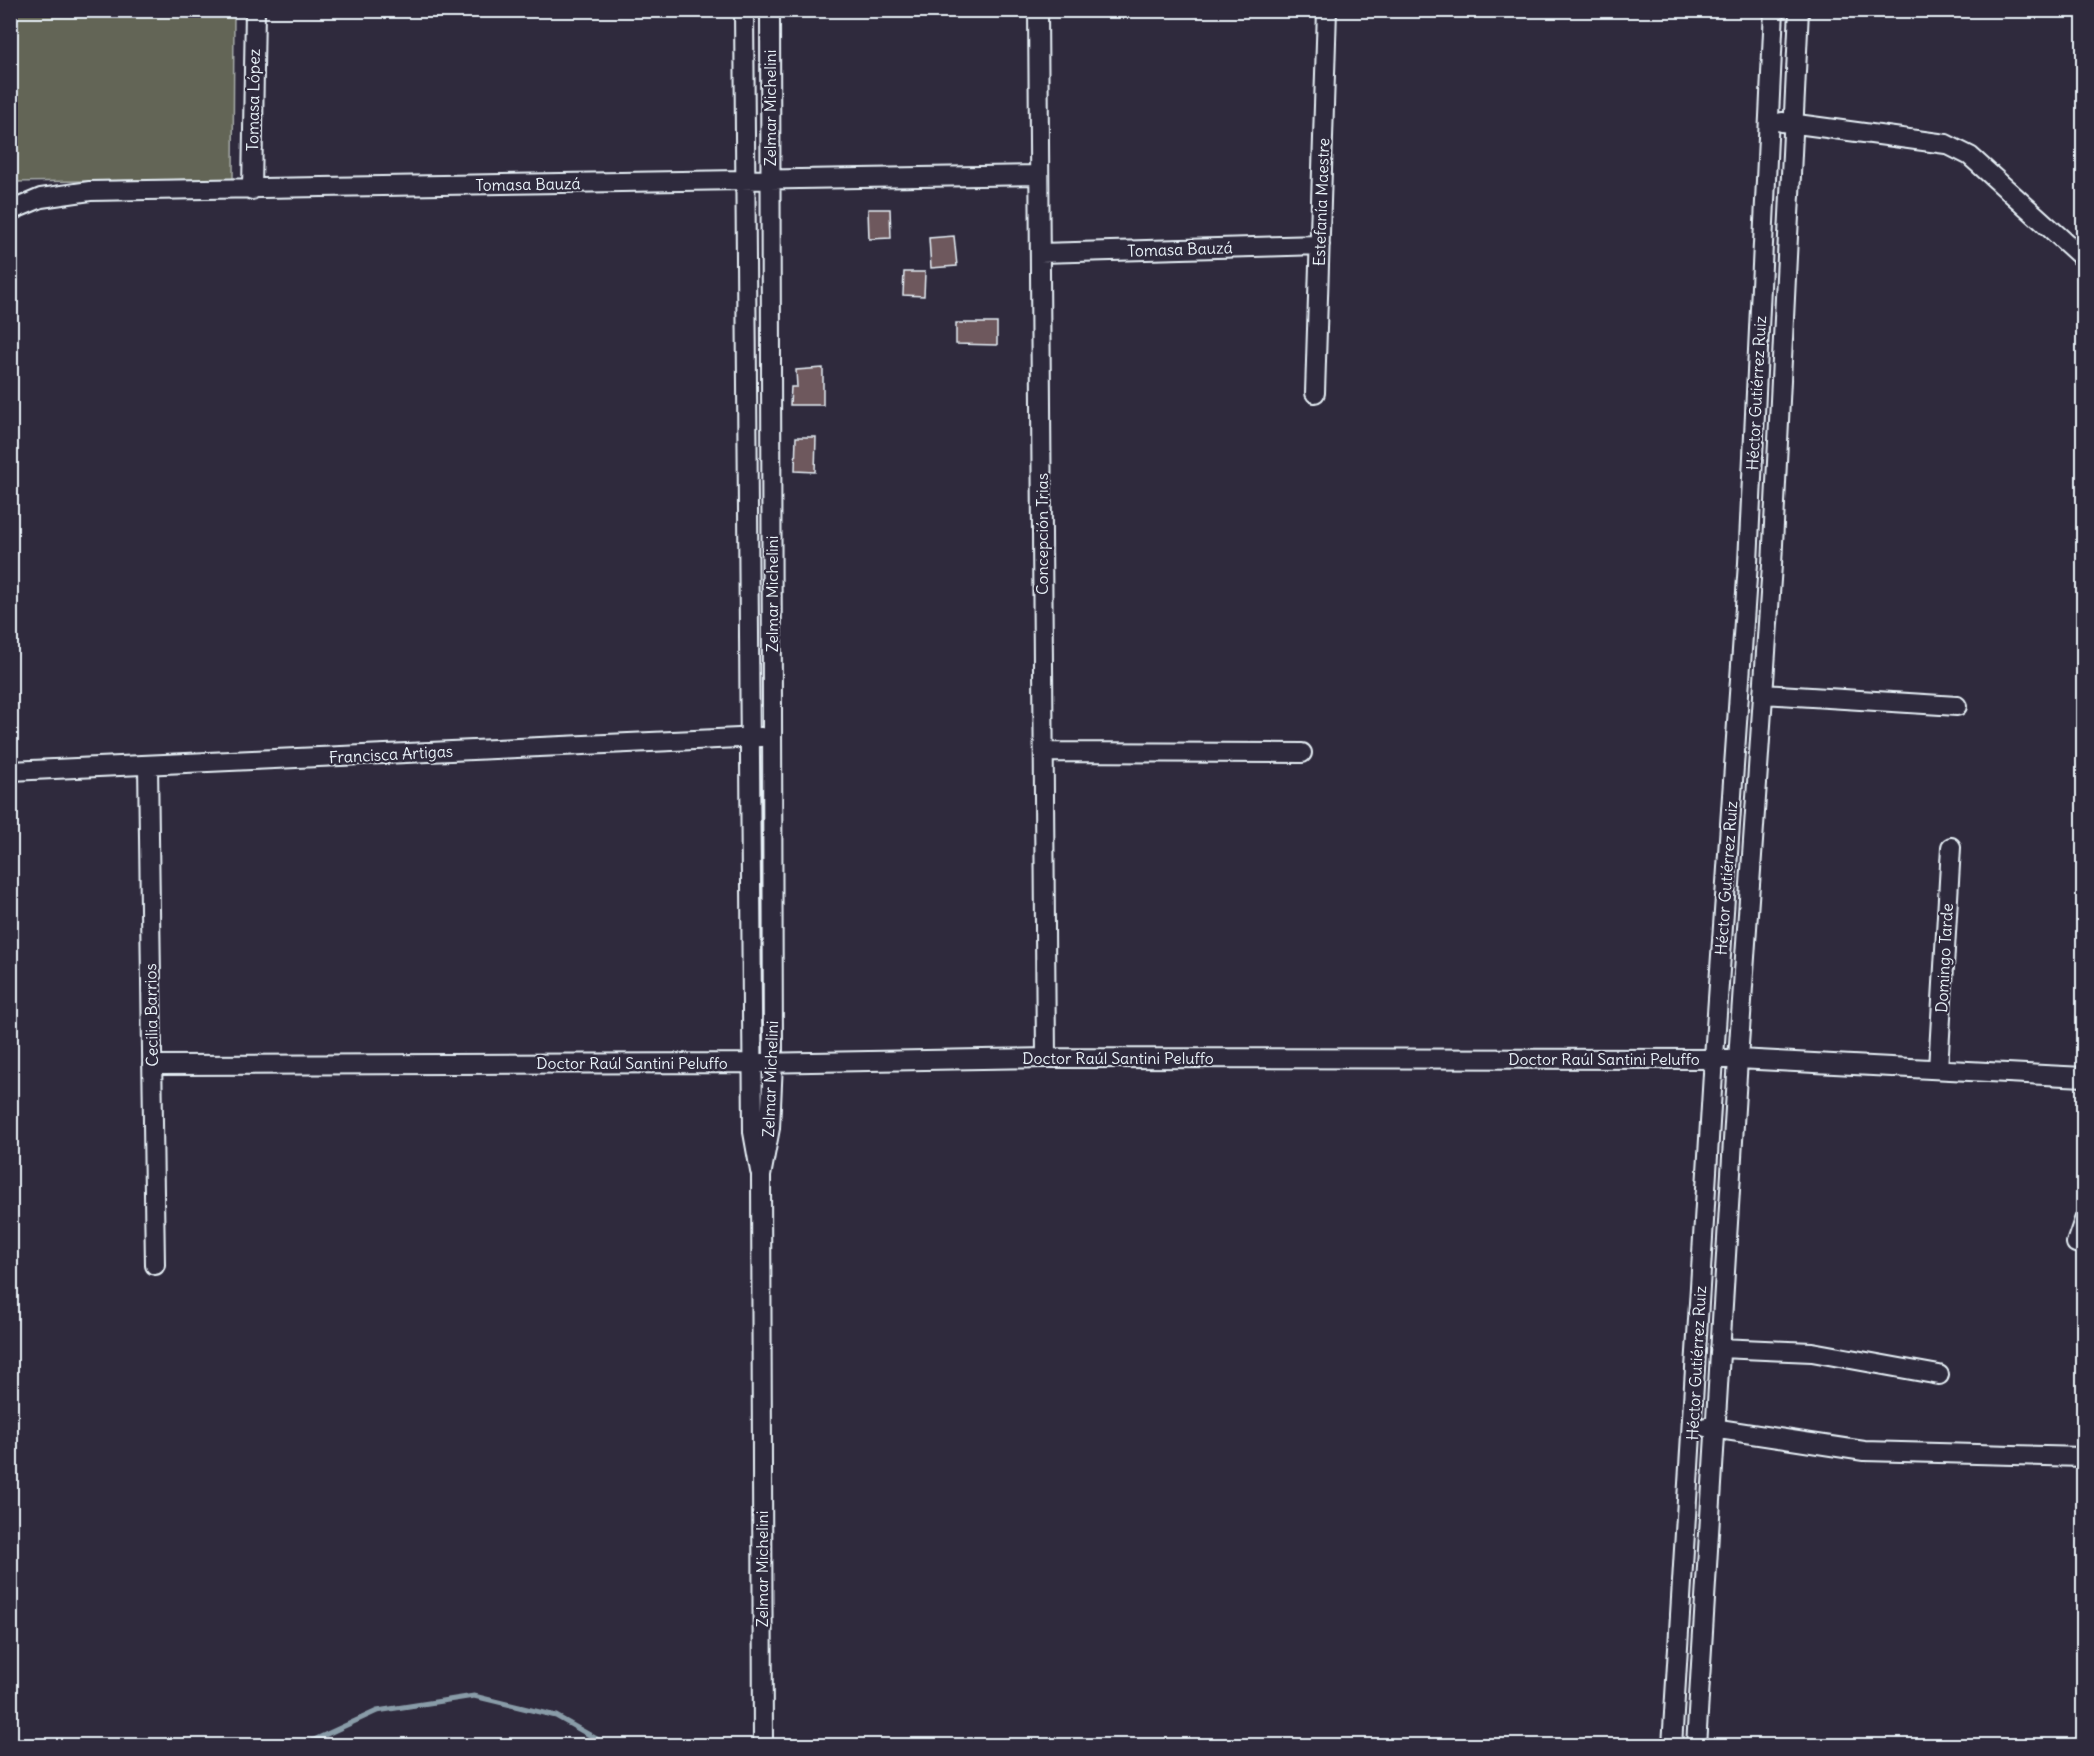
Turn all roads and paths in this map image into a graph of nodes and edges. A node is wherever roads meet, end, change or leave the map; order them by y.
1 (255, 10) edge
2 (744, 10) edge
3 (770, 10) edge
4 (1038, 10) edge
5 (1327, 10) edge
6 (1774, 10) edge
7 (1799, 10) edge
8 (1769, 121) junction
9 (1793, 124) junction
10 (1039, 175) junction
11 (746, 180) junction
12 (770, 180) junction
13 (252, 190) junction
14 (14, 208) edge
15 (1320, 245) junction
16 (1040, 253) junction
17 (2084, 259) edge
18 (1315, 393) dead end
19 (1763, 694) junction
20 (1957, 706) dead end
21 (772, 737) junction
22 (750, 738) junction
23 (1044, 752) junction
24 (1302, 753) dead end
25 (148, 765) junction
26 (10, 771) edge
27 (1951, 847) dead end
28 (1046, 1058) junction
29 (1738, 1059) junction
30 (773, 1062) junction
31 (753, 1063) junction
32 (152, 1065) junction
33 (1938, 1069) junction
34 (2084, 1077) edge
35 (761, 1176) junction
36 (2084, 1220) edge
37 (2076, 1243) dead end
38 (155, 1265) dead end
39 (1720, 1348) junction
40 (1938, 1375) dead end
41 (1692, 1426) junction
42 (1716, 1427) junction
43 (2084, 1457) edge
44 (763, 1746) edge
45 (1672, 1746) edge
46 (1696, 1746) edge

1 - 13 street, Tomasa López
2 - 11 street, Zelmar Michelini
3 - 12 street, Zelmar Michelini
4 - 10 street, Concepción Trias
5 - 15 street, Estefanía Maestre
6 - 8 street, Héctor Gutiérrez Ruiz
7 - 9 street, Héctor Gutiérrez Ruiz
8 - 9 street
8 - 41 street, Héctor Gutiérrez Ruiz
9 - 17 street
9 - 19 street, Héctor Gutiérrez Ruiz
10 - 12 street, Tomasa Bauzá
10 - 16 street, Concepción Trias
11 - 12 street, Tomasa Bauzá
11 - 13 street, Tomasa Bauzá
11 - 22 street, Zelmar Michelini
12 - 21 street, Zelmar Michelini
13 - 14 street, Tomasa Bauzá
15 - 16 street, Tomasa Bauzá
15 - 18 street, Estefanía Maestre
16 - 23 street, Concepción Trias
19 - 20 street
19 - 29 street, Héctor Gutiérrez Ruiz
21 - 22 street, Francisca Artigas
21 - 30 street, Zelmar Michelini
22 - 25 street, Francisca Artigas
22 - 31 street, Zelmar Michelini
23 - 24 street
23 - 28 street, Concepción Trias
25 - 26 street, Francisca Artigas
25 - 32 street, Cecilia Barrios
27 - 33 street, Domingo Tarde
28 - 29 street, Doctor Raúl Santini Peluffo
28 - 30 street, Doctor Raúl Santini Peluffo
29 - 33 street, Doctor Raúl Santini Peluffo
29 - 39 street, Héctor Gutiérrez Ruiz
30 - 31 street, Doctor Raúl Santini Peluffo
30 - 35 street, Zelmar Michelini
31 - 32 street, Doctor Raúl Santini Peluffo
31 - 35 street, Zelmar Michelini
32 - 38 street, Cecilia Barrios
33 - 34 street, Doctor Raúl Santini Peluffo
35 - 44 street, Zelmar Michelini
36 - 37 street
39 - 40 street
39 - 42 street, Héctor Gutiérrez Ruiz
41 - 42 street
41 - 45 street, Héctor Gutiérrez Ruiz
42 - 43 street
42 - 46 street, Héctor Gutiérrez Ruiz

